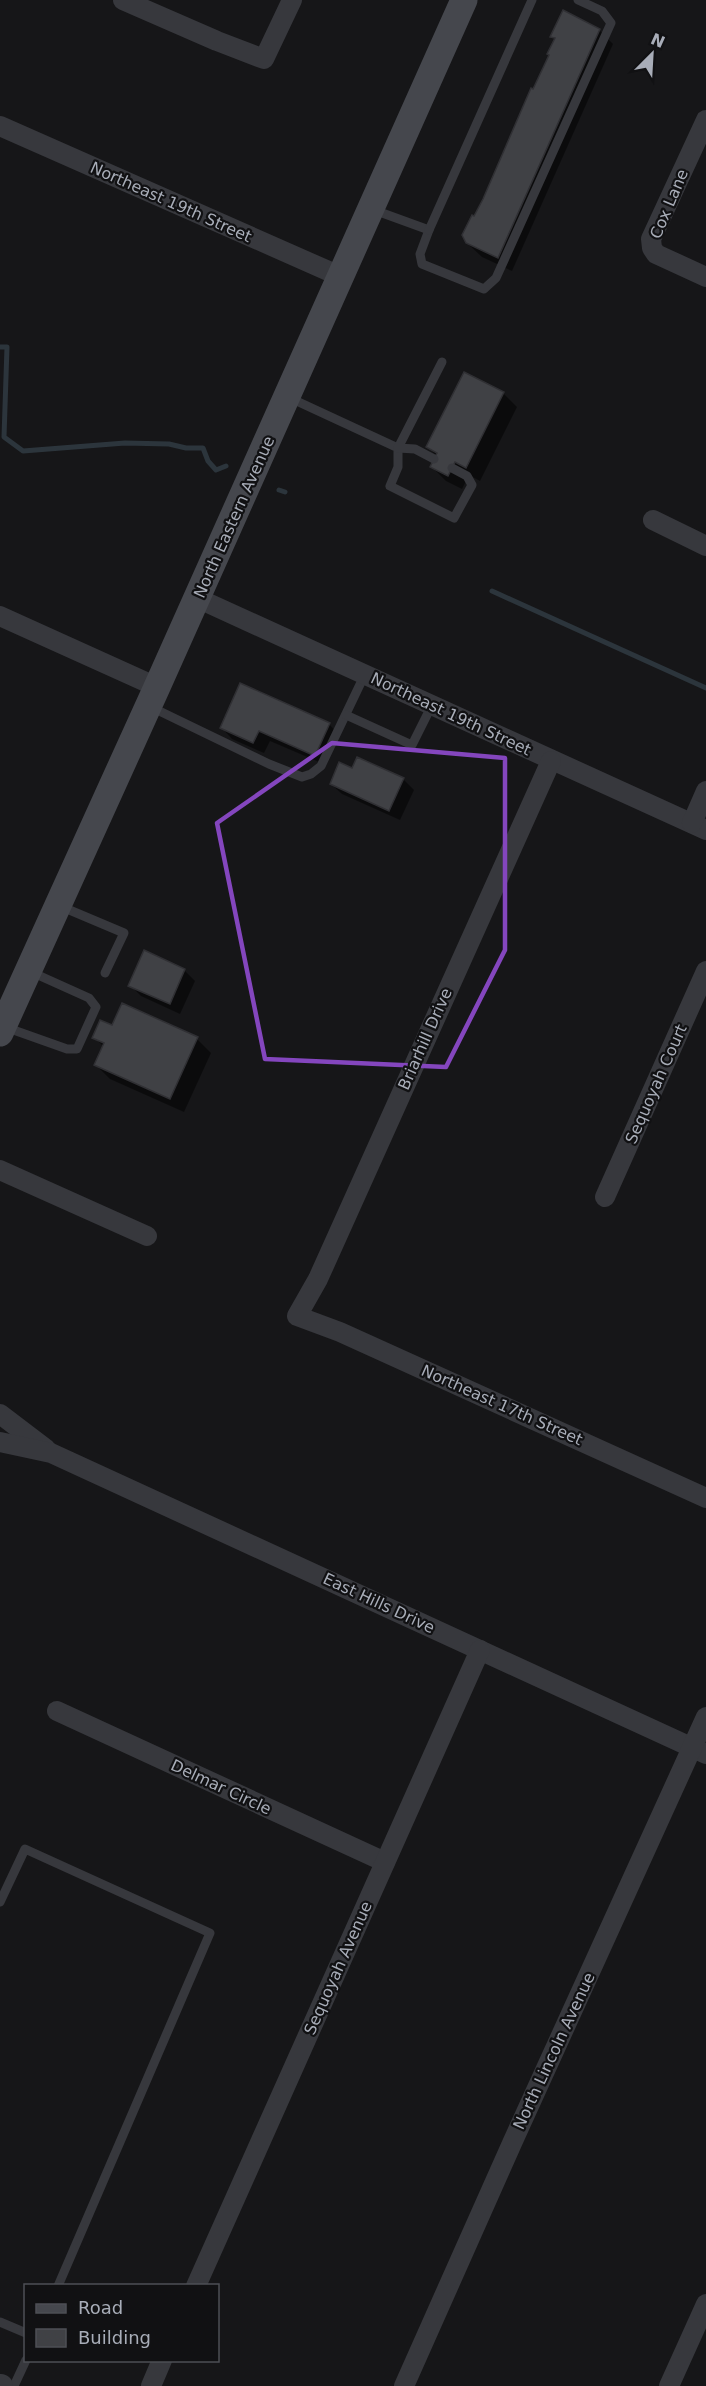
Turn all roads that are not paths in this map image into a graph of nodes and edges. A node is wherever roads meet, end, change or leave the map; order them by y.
1 (123, 0) edge
2 (292, 0) edge
3 (464, 0) edge
4 (532, 0) edge
5 (578, 0) edge
6 (706, 120) edge
7 (1, 130) edge
8 (371, 209) junction
9 (429, 230) junction
10 (342, 277) junction
11 (706, 277) edge
12 (442, 362) dead end
13 (288, 397) junction
14 (398, 448) junction
15 (434, 459) dead end
16 (452, 468) dead end
17 (653, 520) dead end
18 (706, 546) edge
19 (197, 598) junction
20 (0, 616) edge
21 (365, 674) junction
22 (153, 697) junction
23 (432, 705) junction
24 (346, 715) junction
25 (551, 761) junction
26 (706, 791) edge
27 (699, 827) edge
28 (58, 905) junction
29 (28, 970) junction
30 (706, 971) edge
31 (105, 973) dead end
32 (3, 1020) edge
33 (0, 1170) edge
34 (605, 1197) dead end
35 (147, 1236) dead end
36 (297, 1316) joint
37 (7, 1419) edge
38 (2, 1446) edge
39 (51, 1453) junction
40 (706, 1498) edge
41 (480, 1650) junction
42 (57, 1711) dead end
43 (706, 1717) edge
44 (699, 1751) edge
45 (385, 1862) junction
46 (0, 1902) edge
47 (59, 2284) edge
48 (197, 2284) edge
49 (706, 2304) edge
50 (0, 2322) edge
51 (24, 2332) edge
52 (25, 2362) edge
53 (162, 2362) edge
54 (14, 2386) edge
55 (151, 2386) edge
56 (405, 2386) edge
57 (669, 2386) edge

1 - 2 street
3 - 8 main road, North Eastern Avenue
4 - 9 lane
5 - 9 lane
6 - 11 street, Cox Lane
7 - 10 street, Northeast 19th Street
8 - 9 lane
8 - 10 main road, North Eastern Avenue
10 - 13 main road, North Eastern Avenue
12 - 14 lane
13 - 14 lane
13 - 19 main road, North Eastern Avenue
14 - 15 lane
14 - 16 lane
17 - 18 street
19 - 21 street, Northeast 19th Street
19 - 22 main road, North Eastern Avenue
20 - 22 street
21 - 23 street, Northeast 19th Street
21 - 24 lane
22 - 24 lane
22 - 28 main road, North Eastern Avenue
23 - 24 lane
23 - 25 street, Northeast 19th Street
25 - 27 street, Northeast 19th Street
25 - 36 street, Briarhill Drive
26 - 27 street
28 - 29 main road, North Eastern Avenue
28 - 31 lane
29 - 32 main road, North Eastern Avenue
29 - 32 lane
30 - 34 street, Sequoyah Court
33 - 35 street
36 - 40 street, Northeast 17th Street
37 - 38 lane
37 - 39 street, East Hills Drive
38 - 39 street, East Hills Drive
39 - 41 street, East Hills Drive
41 - 44 street, East Hills Drive
41 - 45 street, Sequoyah Avenue
42 - 45 street, Delmar Circle
43 - 44 street, North Lincoln Avenue
44 - 56 street, North Lincoln Avenue
45 - 48 street, Sequoyah Avenue
46 - 47 lane
49 - 57 street
50 - 51 lane
52 - 54 lane
53 - 55 street

